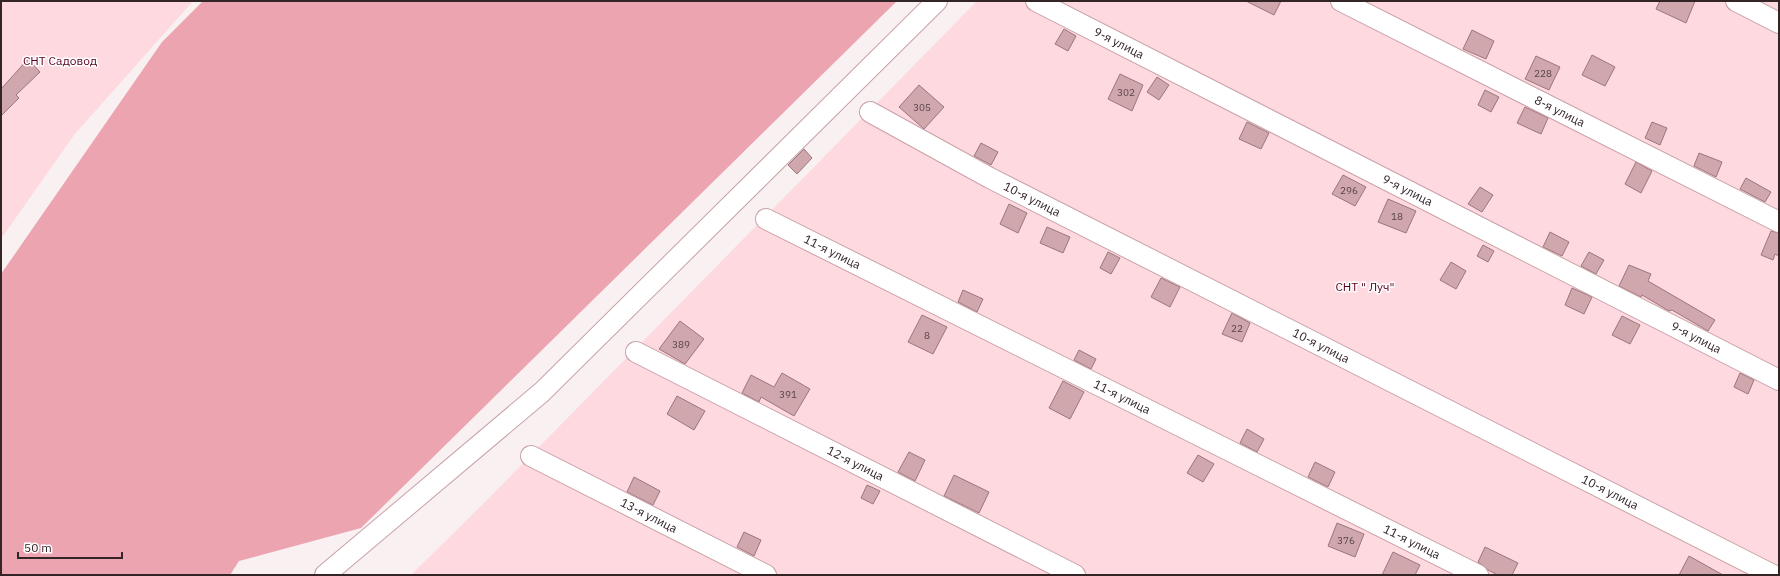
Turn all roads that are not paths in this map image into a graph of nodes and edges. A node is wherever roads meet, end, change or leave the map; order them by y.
1 (937, 1) edge
2 (1036, 1) edge
3 (1341, 1) edge
4 (1736, 1) edge
5 (1779, 23) edge
6 (870, 112) dead end
7 (766, 219) dead end
8 (1779, 222) edge
9 (636, 352) dead end
10 (1779, 380) edge
11 (531, 456) dead end
12 (325, 575) edge
13 (766, 575) edge
14 (1075, 575) edge
15 (1478, 575) edge
16 (1773, 575) edge

1 - 12 street
2 - 10 street, 9-я улица
3 - 8 street, 8-я улица
4 - 5 street
6 - 16 street, 10-я улица
7 - 15 street, 11-я улица
9 - 14 street, 12-я улица
11 - 13 street, 13-я улица

